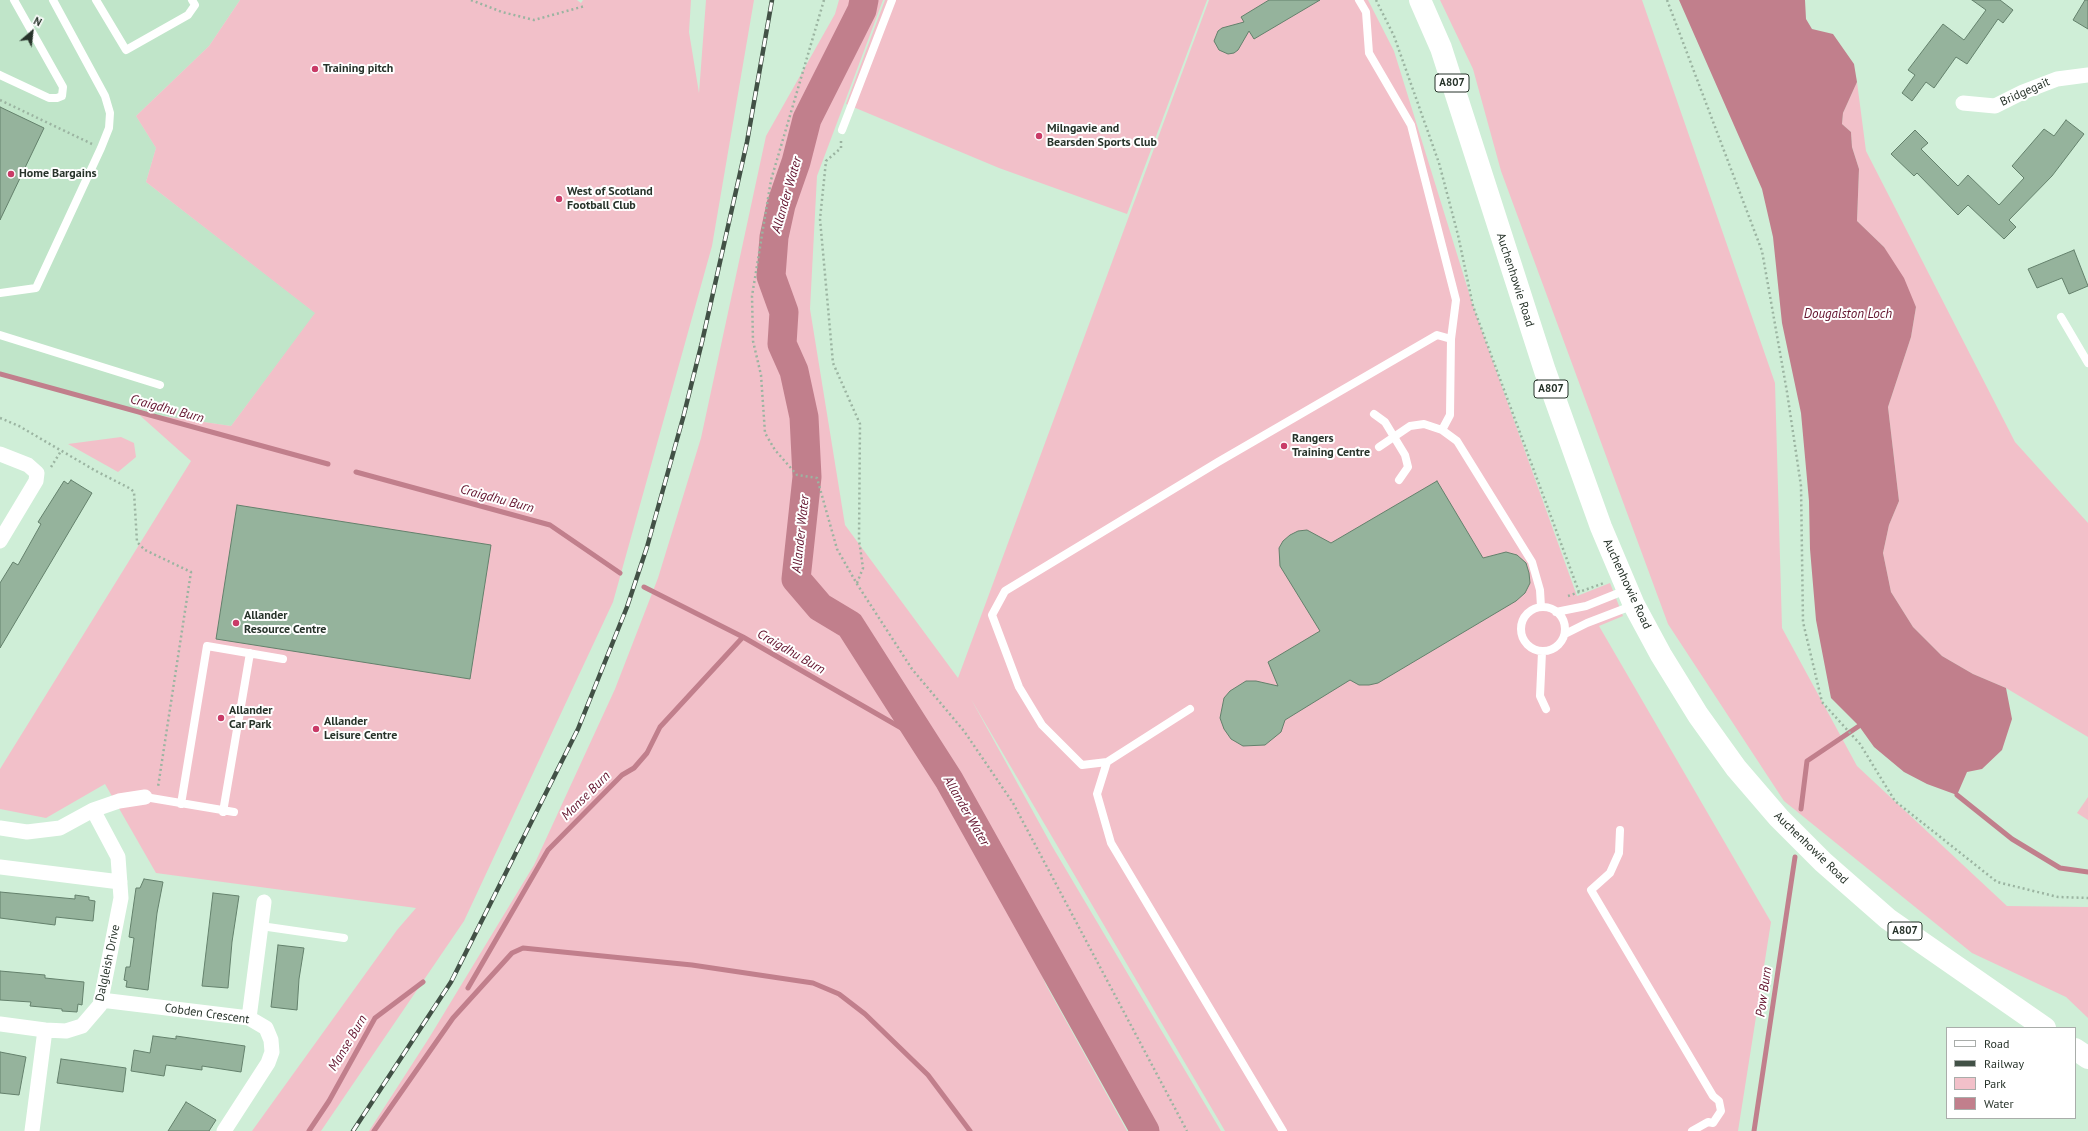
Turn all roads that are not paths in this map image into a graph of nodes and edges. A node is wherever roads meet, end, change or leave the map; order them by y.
1 (15, 0) edge
2 (52, 0) edge
3 (96, 0) edge
4 (892, 0) edge
5 (1359, 0) edge
6 (1420, 0) edge
7 (196, 2) edge
8 (0, 75) edge
9 (2088, 75) edge
10 (1963, 103) dead end
11 (842, 130) road end
12 (0, 293) edge
13 (2061, 317) dead end
14 (0, 335) edge
15 (1451, 339) junction
16 (2088, 362) edge
17 (160, 385) dead end
18 (1374, 414) dead end
19 (1442, 430) junction
20 (1394, 436) junction
21 (1379, 446) dead end
22 (0, 454) edge
23 (1399, 480) dead end
24 (0, 541) edge
25 (1628, 590) junction
26 (1541, 607) junction
27 (1556, 612) junction
28 (1565, 634) junction
29 (1542, 652) junction
30 (250, 653) junction
31 (283, 659) dead end
32 (1190, 709) dead end
33 (1546, 709) dead end
34 (1107, 762) junction
35 (150, 798) joint
36 (181, 804) junction
37 (93, 810) junction
38 (223, 812) junction
39 (234, 812) dead end
40 (0, 828) edge
41 (1620, 830) dead end
42 (0, 868) edge
43 (120, 882) junction
44 (264, 902) dead end
45 (261, 926) junction
46 (344, 938) dead end
47 (101, 1000) junction
48 (249, 1018) junction
49 (0, 1024) edge
50 (2044, 1027) edge
51 (45, 1030) junction
52 (2076, 1050) edge
53 (2088, 1058) edge
54 (32, 1131) edge
55 (224, 1131) edge
56 (1283, 1131) edge
57 (1692, 1131) edge

1 - 8 lane
2 - 12 lane
3 - 7 lane
4 - 11 lane
5 - 15 lane
6 - 25 main road, Auchenhowie Road / A807
9 - 10 street, Bridgegait
13 - 16 lane
14 - 17 lane
15 - 19 lane
15 - 34 lane
18 - 20 lane
19 - 20 lane
19 - 26 lane
20 - 21 lane
20 - 23 lane
22 - 24 street
25 - 27 lane
25 - 28 lane
25 - 50 main road, Auchenhowie Road / A807
26 - 27 lane
26 - 29 lane
27 - 28 lane
28 - 29 lane
29 - 33 lane
30 - 31 lane
30 - 36 lane
30 - 38 lane
32 - 34 lane
34 - 56 lane
35 - 36 lane
35 - 37 street
36 - 38 lane
37 - 40 street
37 - 43 street, Dalgleish Drive
38 - 39 lane
41 - 57 lane
42 - 43 street
43 - 47 street, Dalgleish Drive
44 - 45 street
45 - 46 lane
45 - 48 street
47 - 48 street, Cobden Crescent
47 - 51 street, Dalgleish Drive
48 - 55 street, Cobden Crescent
49 - 51 street, Dalgleish Drive
51 - 54 street
52 - 53 main road

